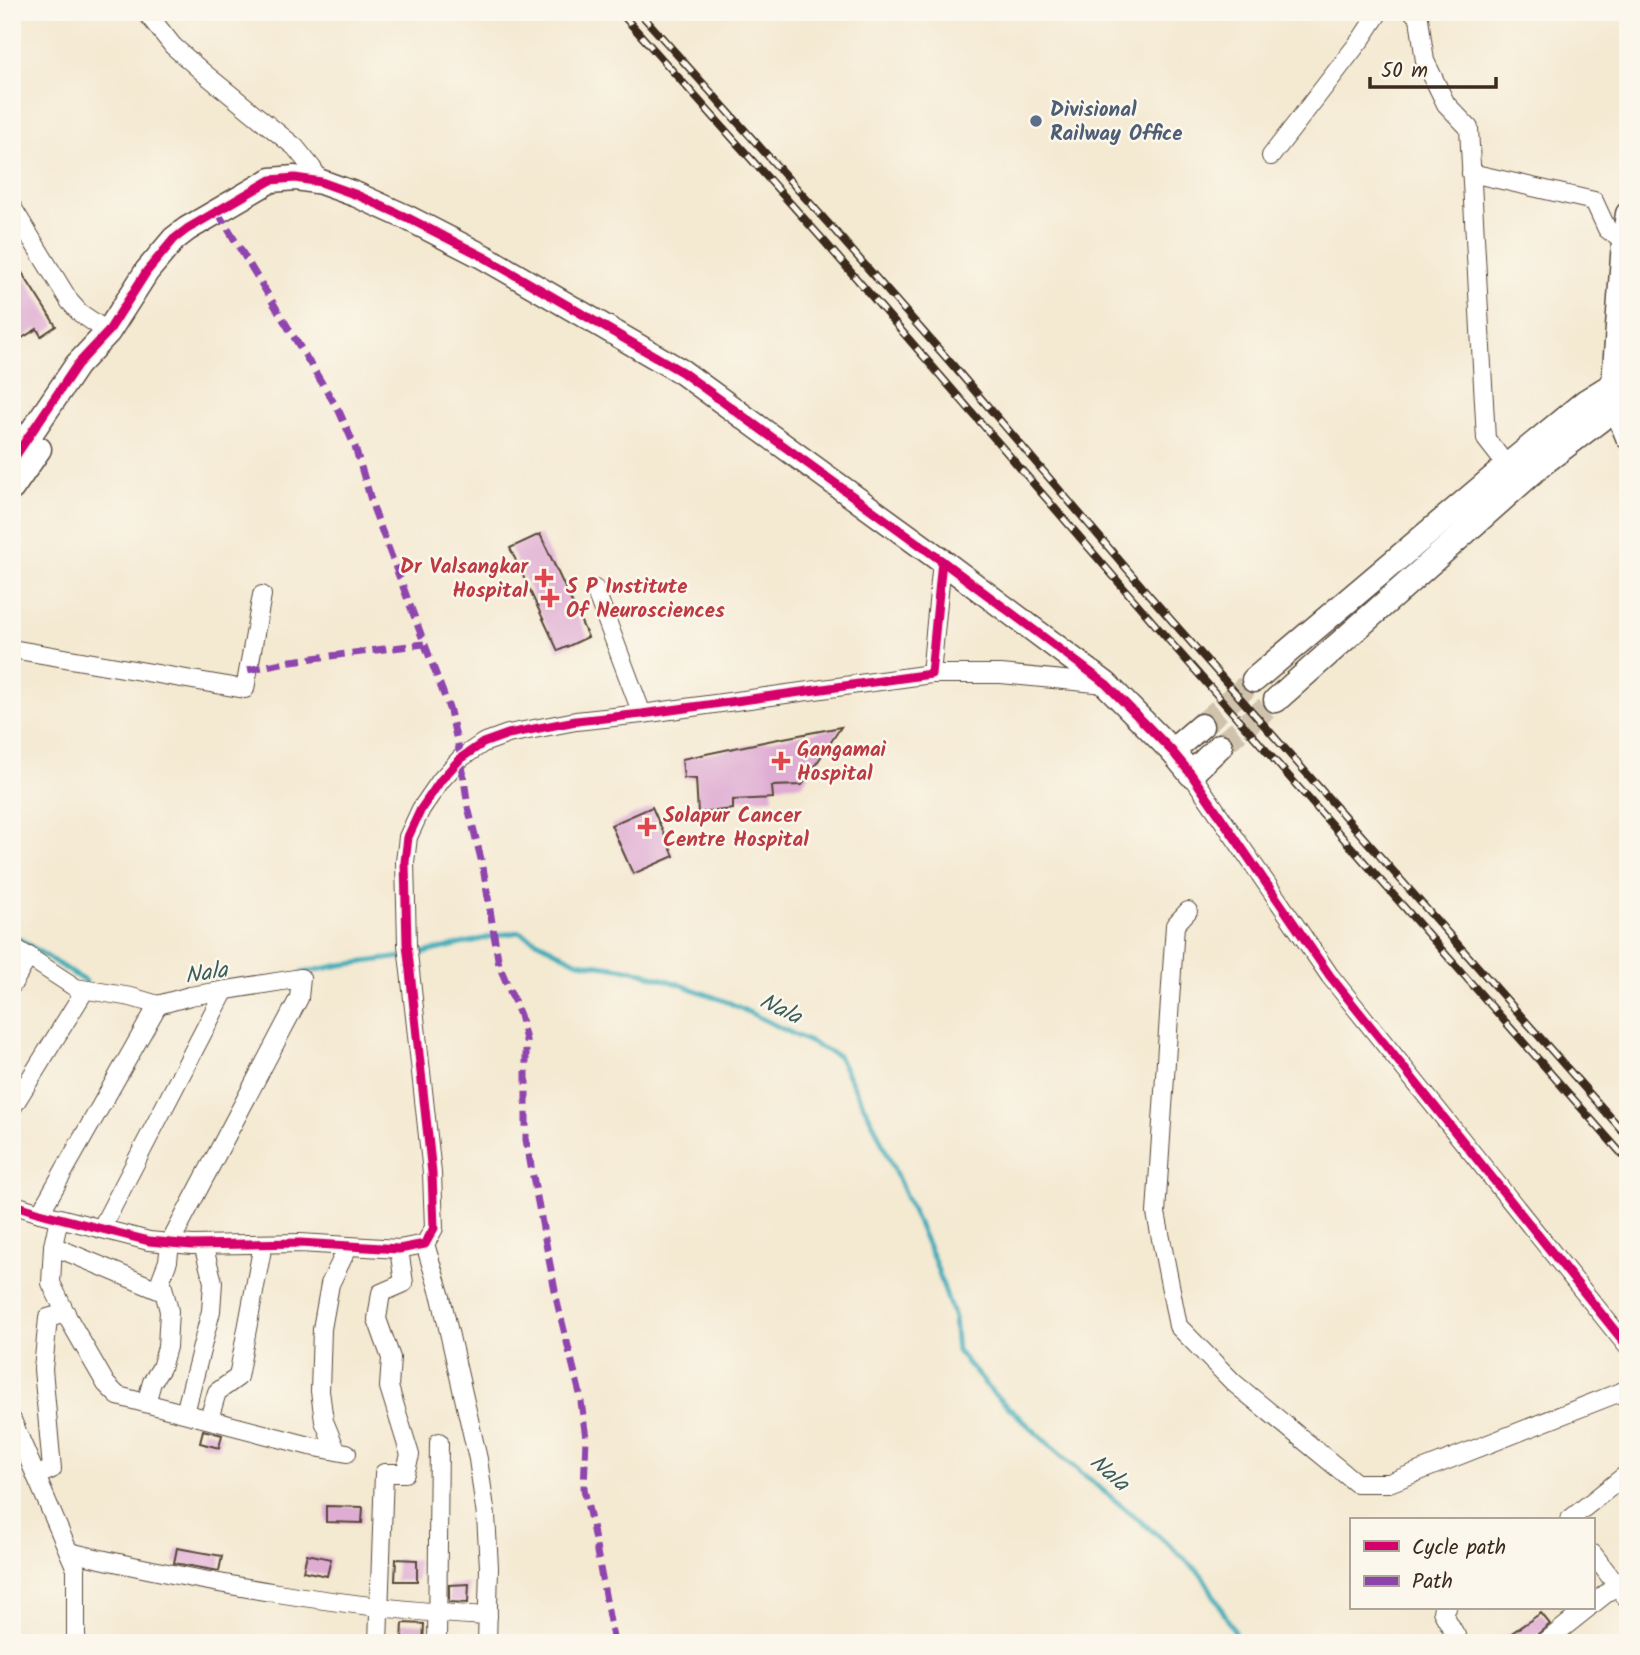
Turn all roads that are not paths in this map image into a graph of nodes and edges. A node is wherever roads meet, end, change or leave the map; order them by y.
1 (146, 12) edge
2 (1379, 12) edge
3 (1413, 12) edge
4 (1271, 156) dead end
5 (1471, 173) junction
6 (321, 182) junction
7 (12, 207) edge
8 (1628, 214) edge
9 (1624, 242) junction
10 (108, 332) junction
11 (1614, 384) junction
12 (1623, 412) edge
13 (1628, 438) edge
14 (12, 461) edge
15 (1507, 466) junction
16 (12, 488) edge
17 (942, 561) junction
18 (595, 589) dead end
19 (262, 595) dead end
20 (12, 649) edge
21 (931, 674) junction
22 (1254, 680) tunnel mouth
23 (1106, 684) junction
24 (1276, 700) tunnel mouth
25 (642, 714) junction
26 (1200, 726) tunnel mouth
27 (1220, 746) tunnel mouth
28 (1172, 751) junction
29 (1191, 774) junction
30 (1188, 911) dead end
31 (12, 946) edge
32 (29, 956) junction
33 (12, 985) edge
34 (85, 990) junction
35 (225, 990) junction
36 (158, 1005) junction
37 (12, 1108) edge
38 (12, 1204) edge
39 (40, 1213) junction
40 (60, 1218) junction
41 (101, 1229) junction
42 (170, 1243) junction
43 (263, 1244) junction
44 (425, 1244) junction
45 (203, 1245) junction
46 (53, 1246) junction
47 (348, 1247) junction
48 (400, 1249) junction
49 (163, 1292) junction
50 (66, 1313) junction
51 (1628, 1348) edge
52 (1628, 1389) edge
53 (146, 1403) junction
54 (185, 1413) junction
55 (209, 1419) junction
56 (12, 1420) edge
57 (439, 1442) dead end
58 (1628, 1473) edge
59 (36, 1476) junction
60 (1572, 1518) edge
61 (69, 1552) junction
62 (1594, 1556) edge
63 (1624, 1587) edge
64 (1594, 1603) edge
65 (380, 1608) junction
66 (1444, 1610) edge
67 (1585, 1610) edge
68 (438, 1614) junction
69 (488, 1616) junction
70 (76, 1643) edge
71 (378, 1643) edge
72 (437, 1643) edge
73 (487, 1643) edge
74 (1460, 1643) edge
75 (1544, 1643) edge

1 - 6 street
2 - 4 street
3 - 5 street
5 - 9 street
5 - 15 street
6 - 10 street
6 - 17 street
7 - 10 street
8 - 9 street
9 - 11 street
10 - 14 street
10 - 16 street
11 - 12 street
11 - 15 street
12 - 13 street
12 - 24 street
15 - 22 street
17 - 21 street
17 - 23 street
18 - 25 street
19 - 20 street
21 - 23 street
21 - 25 street
23 - 28 street
25 - 44 street
26 - 28 street
27 - 29 street
28 - 29 street
29 - 51 street
30 - 52 street
31 - 32 street
32 - 33 street
32 - 34 street
34 - 36 street
34 - 37 street
35 - 36 street
35 - 41 street
35 - 42 street
36 - 39 street
38 - 39 street
39 - 40 street
40 - 41 street
40 - 46 street
41 - 42 street
42 - 45 street
42 - 49 street
43 - 45 street
43 - 47 street
43 - 55 street
44 - 48 street
44 - 69 street
45 - 54 street
46 - 49 street
46 - 50 street
47 - 48 street
47 - 55 street
48 - 65 street
49 - 53 street
50 - 53 street
50 - 59 street
53 - 54 street
54 - 55 street
56 - 59 street
57 - 68 street
58 - 60 street
59 - 61 street
61 - 65 street
61 - 70 street
62 - 63 street
63 - 64 street
65 - 68 street
65 - 71 street
66 - 74 street
67 - 75 street
68 - 69 street
68 - 72 street
69 - 73 street

